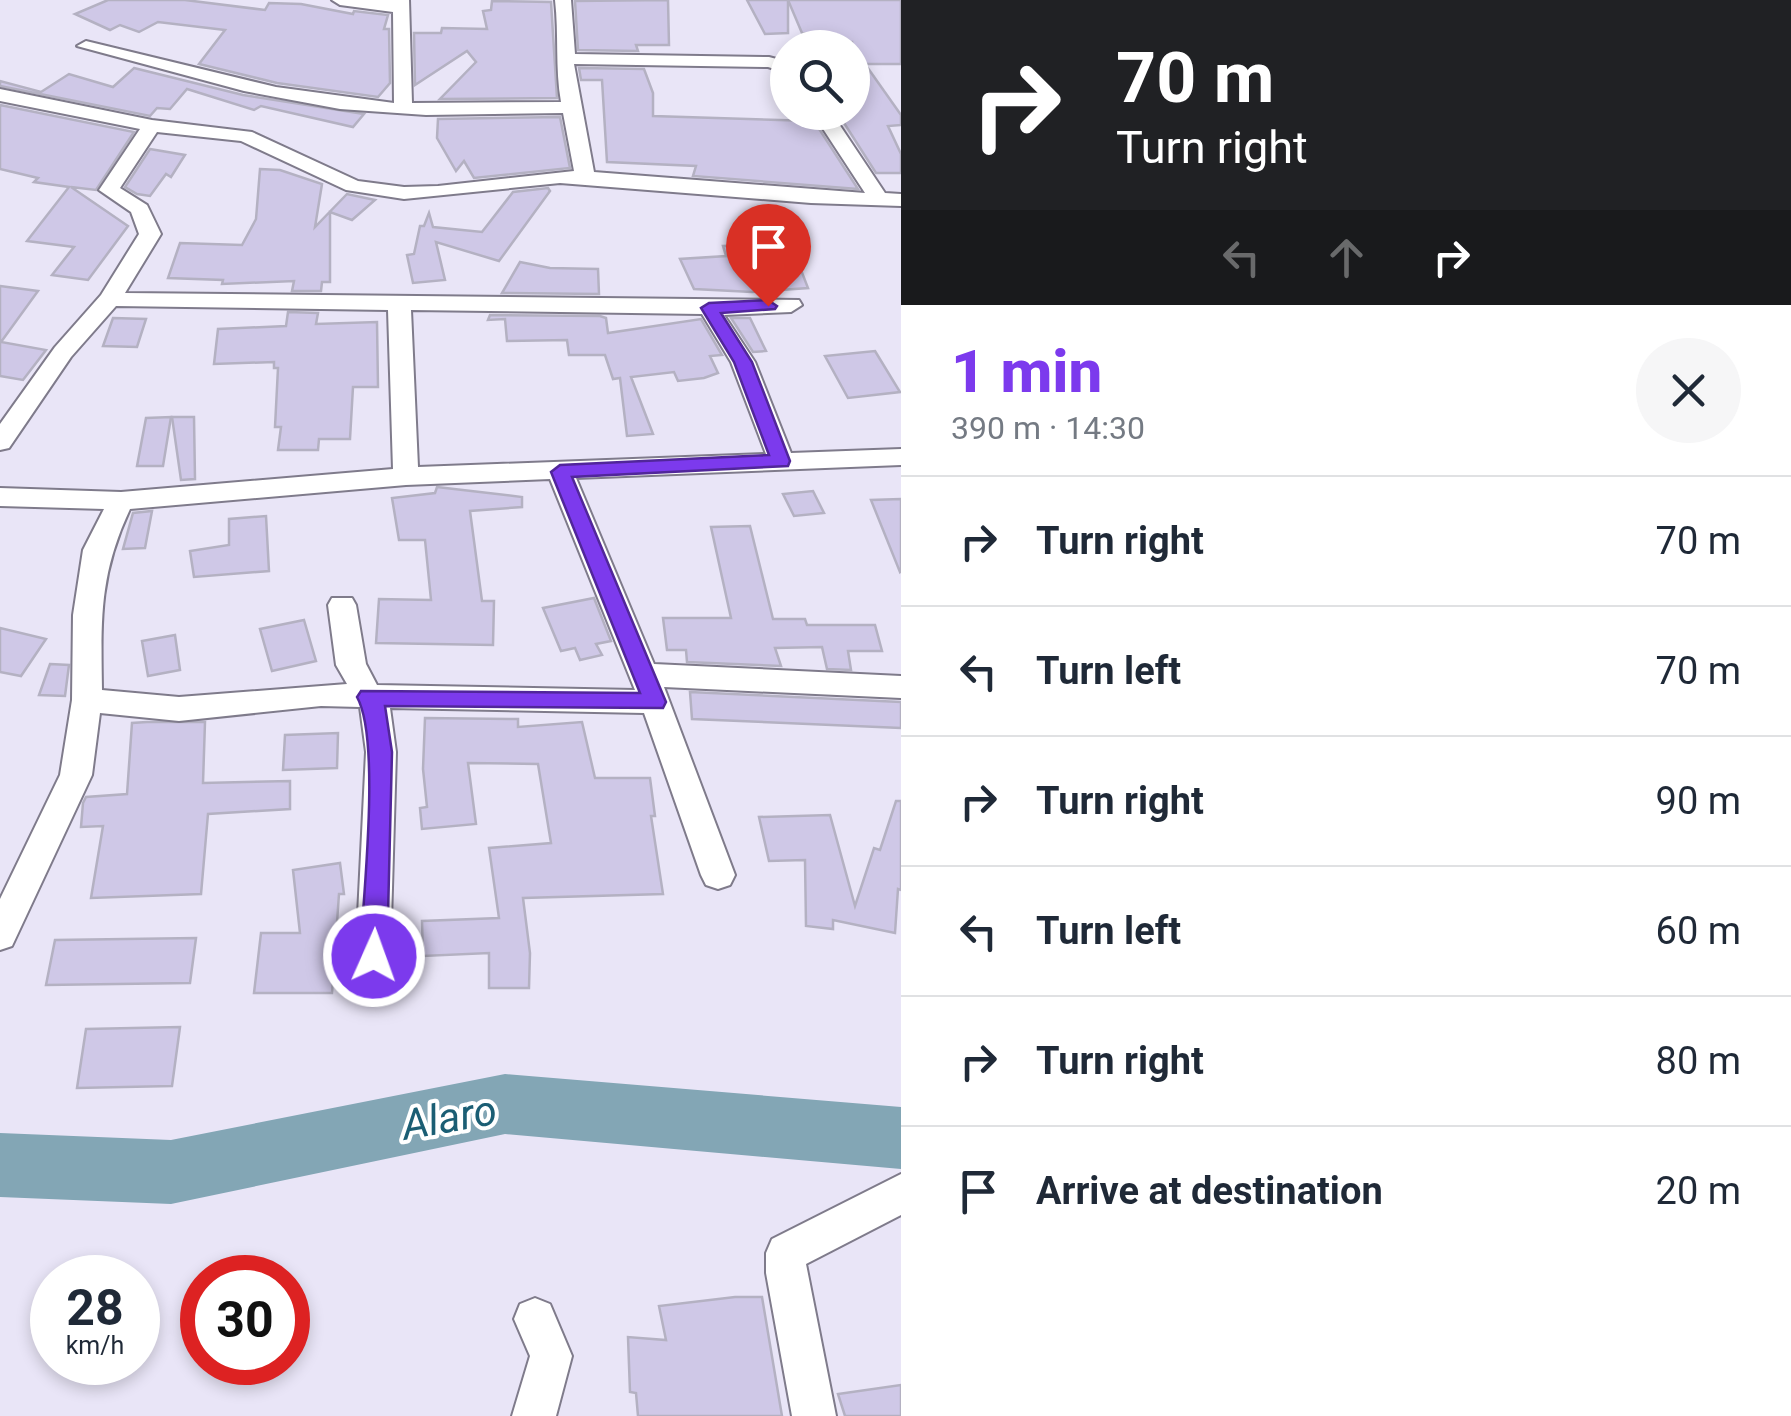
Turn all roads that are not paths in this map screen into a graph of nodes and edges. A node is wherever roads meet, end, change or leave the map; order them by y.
1 (340, 0) edge
2 (563, 0) edge
3 (401, 4) edge
4 (86, 46) dead end
5 (566, 59) junction
6 (770, 62) edge
7 (0, 96) edge
8 (28, 104) junction
9 (570, 107) junction
10 (403, 109) junction
11 (6, 120) dead end
12 (152, 126) junction
13 (835, 130) edge
14 (585, 178) junction
15 (890, 200) edge
16 (110, 299) junction
17 (399, 303) junction
18 (791, 305) dead end
19 (709, 308) junction
20 (0, 442) edge
21 (901, 457) edge
22 (781, 461) junction
23 (560, 472) junction
24 (406, 476) junction
25 (0, 497) edge
26 (121, 501) junction
27 (342, 606) dead end
28 (901, 687) edge
29 (649, 688) junction
30 (368, 697) junction
31 (87, 700) junction
32 (718, 874) dead end
33 (0, 935) edge
34 (374, 956) dead end
35 (901, 1194) edge
36 (535, 1319) dead end
37 (534, 1416) edge
38 (814, 1416) edge

1 - 3 street
2 - 5 street
3 - 10 street
4 - 10 street
5 - 6 street
5 - 9 street
7 - 8 street
8 - 11 street
8 - 12 street
9 - 10 street
9 - 14 street
12 - 14 street
12 - 16 street
13 - 15 street
14 - 15 street
16 - 17 street
16 - 20 street
17 - 19 street
17 - 24 street
18 - 19 street
19 - 22 street
21 - 22 street
22 - 23 street
23 - 24 street
23 - 29 street
24 - 26 street
25 - 26 street
26 - 31 street
27 - 30 street
28 - 29 street
29 - 30 street
29 - 32 street
30 - 31 street
30 - 34 street
31 - 33 street
35 - 38 street
36 - 37 street

